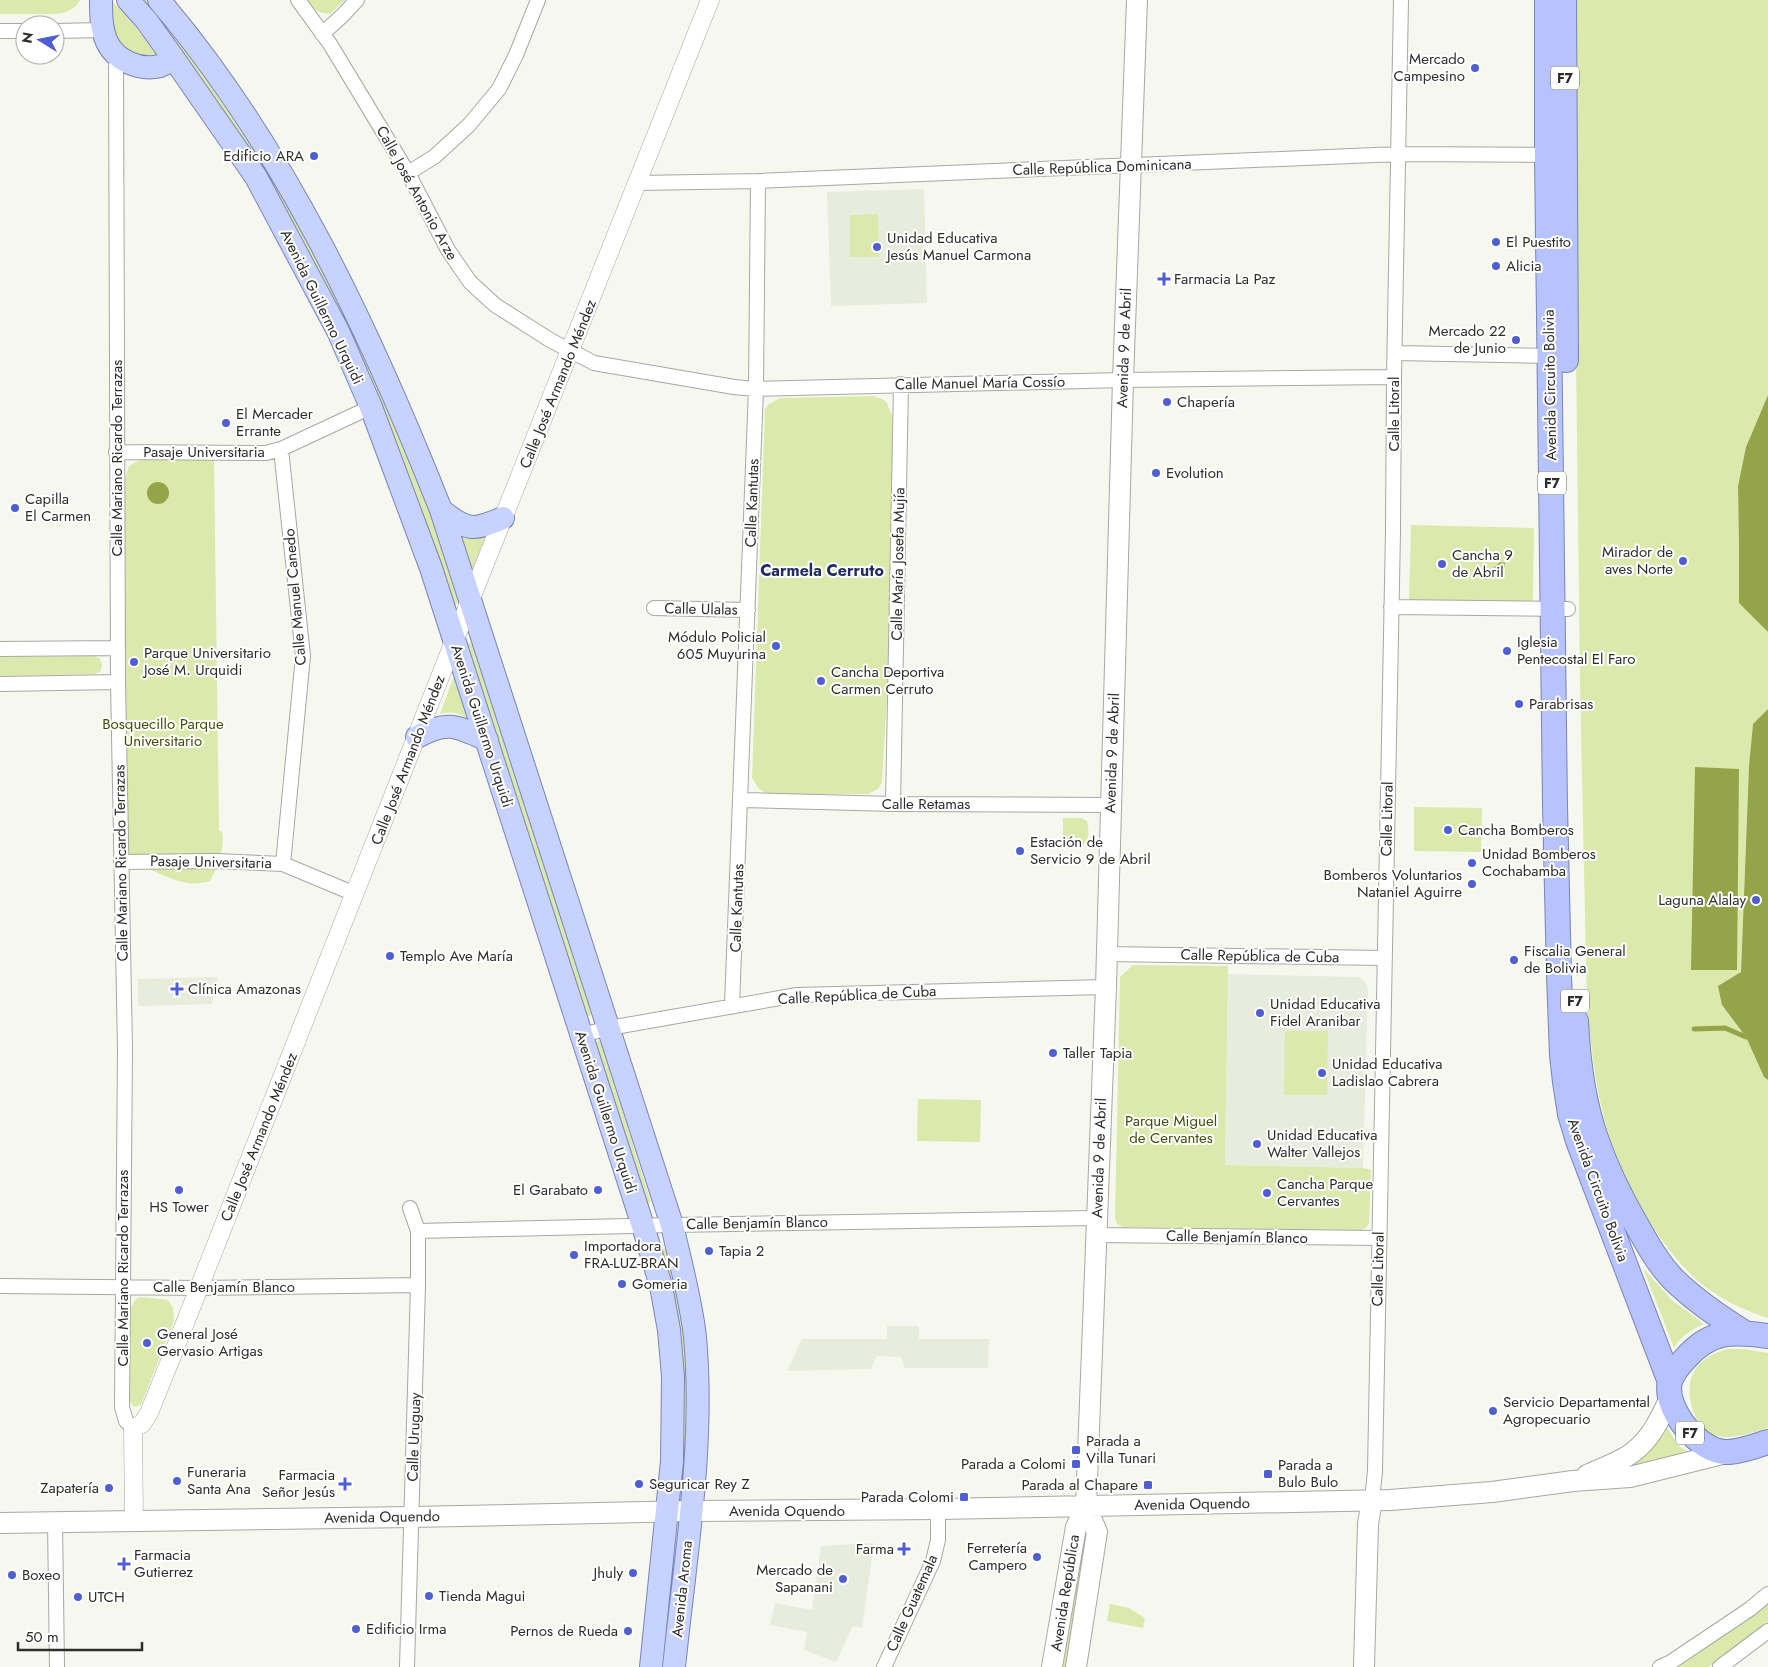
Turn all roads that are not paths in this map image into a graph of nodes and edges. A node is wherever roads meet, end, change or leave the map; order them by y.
1 (101, 0) edge
2 (128, 0) edge
3 (298, 0) edge
4 (357, 0) edge
5 (538, 0) edge
6 (710, 0) edge
7 (1137, 0) edge
8 (1402, 0) edge
9 (1547, 0) edge
10 (1564, 0) edge
11 (167, 3) edge
12 (103, 30) junction
13 (0, 31) edge
14 (15, 31) edge
15 (65, 31) edge
16 (322, 34) junction
17 (116, 55) junction
18 (174, 59) junction
19 (1398, 154) junction
20 (1557, 155) junction
21 (1131, 166) junction
22 (408, 173) junction
23 (758, 181) junction
24 (637, 183) junction
25 (571, 352) junction
26 (1395, 353) junction
27 (1558, 356) junction
28 (1394, 377) junction
29 (1123, 380) junction
30 (901, 384) junction
31 (756, 389) junction
32 (371, 407) junction
33 (281, 449) junction
34 (116, 452) junction
35 (441, 510) junction
36 (503, 518) junction
37 (470, 600) junction
38 (1392, 607) junction
39 (654, 608) dead end
40 (1561, 609) junction
41 (748, 610) junction
42 (454, 641) junction
43 (118, 648) junction
44 (0, 649) edge
45 (118, 682) junction
46 (0, 684) edge
47 (416, 737) junction
48 (487, 740) junction
49 (741, 800) junction
50 (894, 804) junction
51 (1110, 805) junction
52 (121, 862) junction
53 (283, 864) junction
54 (355, 894) junction
55 (1106, 954) junction
56 (1384, 958) junction
57 (1106, 987) junction
58 (732, 1005) junction
59 (609, 1028) junction
60 (582, 1035) junction
61 (410, 1208) dead end
62 (672, 1225) junction
63 (643, 1226) junction
64 (1096, 1226) junction
65 (418, 1231) junction
66 (1379, 1238) junction
67 (418, 1285) junction
68 (0, 1286) edge
69 (122, 1287) junction
70 (199, 1288) junction
71 (1757, 1334) edge
72 (1670, 1389) junction
73 (133, 1428) junction
74 (1768, 1442) edge
75 (1726, 1452) junction
76 (1574, 1481) junction
77 (1372, 1500) junction
78 (1086, 1506) junction
79 (938, 1509) junction
80 (690, 1511) junction
81 (666, 1512) junction
82 (412, 1517) junction
83 (134, 1521) junction
84 (55, 1522) junction
85 (0, 1523) edge
86 (1768, 1594) edge
87 (1768, 1631) edge
88 (57, 1667) edge
89 (407, 1667) edge
90 (651, 1667) edge
91 (674, 1667) edge
92 (884, 1667) edge
93 (1052, 1667) edge
94 (1076, 1667) edge
95 (1364, 1667) edge
96 (1660, 1667) edge
97 (1720, 1667) edge

1 - 12 main road
2 - 18 main road, Avenida Guillermo Urquidi
3 - 16 street, Calle José Antonio Arze
4 - 16 street
5 - 22 street
6 - 24 street, Calle José Armando Méndez
7 - 21 main road, Avenida 9 de Abril
8 - 19 street, Calle Litoral
9 - 20 highway, Avenida Circuito Bolivia / F7
10 - 20 highway, Avenida Circuito Bolivia / F7
11 - 35 main road, Avenida Guillermo Urquidi
12 - 15 street
12 - 17 main road
13 - 14 street
16 - 22 street, Calle José Antonio Arze
17 - 18 main road
17 - 34 street, Calle Mariano Ricardo Terrazas
18 - 32 main road, Avenida Guillermo Urquidi
19 - 20 street, Calle República Dominicana
19 - 21 street, Calle República Dominicana
19 - 26 street, Calle Litoral
20 - 27 highway, Avenida Circuito Bolivia / F7
21 - 23 street, Calle República Dominicana
21 - 29 main road, Avenida 9 de Abril
22 - 25 street, Calle José Antonio Arze
23 - 24 street, Calle República Dominicana
23 - 31 street, Calle Kantutas
24 - 25 street, Calle José Armando Méndez
25 - 31 street, Calle Manuel María Cossío
25 - 36 street, Calle José Armando Méndez
26 - 27 street
26 - 28 street, Calle Litoral
27 - 40 highway, Avenida Circuito Bolivia / F7
28 - 29 street, Calle Manuel María Cossío
28 - 38 street, Calle Litoral
29 - 30 street, Calle Manuel María Cossío
29 - 51 main road, Avenida 9 de Abril
30 - 31 street, Calle Manuel María Cossío
30 - 50 street, Calle María Josefa Mujía
31 - 41 street, Calle Kantutas
32 - 33 street, Pasaje Universitaria
32 - 42 main road, Avenida Guillermo Urquidi
33 - 34 street, Pasaje Universitaria
33 - 53 street, Calle Manuel Canedo
34 - 43 street, Calle Mariano Ricardo Terrazas
35 - 36 main road
35 - 37 main road, Avenida Guillermo Urquidi
36 - 37 street, Calle José Armando Méndez
37 - 42 street, Calle José Armando Méndez
37 - 59 main road, Avenida Guillermo Urquidi
38 - 40 street
38 - 56 street, Calle Litoral
39 - 41 street, Calle Ulalas
40 - 71 highway, Avenida Circuito Bolivia / F7
40 - 72 highway, Avenida Circuito Bolivia / F7
41 - 49 street, Calle Kantutas
42 - 47 street, Calle José Armando Méndez
42 - 48 main road, Avenida Guillermo Urquidi
43 - 44 street
43 - 45 street, Calle Mariano Ricardo Terrazas
45 - 46 street
45 - 52 street, Calle Mariano Ricardo Terrazas
47 - 48 main road
47 - 54 street, Calle José Armando Méndez
48 - 60 main road, Avenida Guillermo Urquidi
49 - 50 street, Calle Retamas
49 - 58 street, Calle Kantutas
50 - 51 street, Calle Retamas
51 - 55 main road, Avenida 9 de Abril
52 - 53 street, Pasaje Universitaria
52 - 69 street, Calle Mariano Ricardo Terrazas
53 - 54 street, Pasaje Universitaria
54 - 70 street, Calle José Armando Méndez
55 - 56 street, Calle República de Cuba
55 - 57 main road, Avenida 9 de Abril
56 - 66 street, Calle Litoral
57 - 58 street, Calle República de Cuba
57 - 64 main road, Avenida 9 de Abril
58 - 59 street, Calle República de Cuba
59 - 60 street, Calle República de Cuba
59 - 62 main road, Avenida Guillermo Urquidi
60 - 63 main road, Avenida Guillermo Urquidi
61 - 65 street, Calle Uruguay
62 - 63 street, Calle Benjamín Blanco
62 - 64 street, Calle Benjamín Blanco
62 - 80 main road, Avenida Guillermo Urquidi
63 - 65 street, Calle Benjamín Blanco
63 - 81 main road, Avenida Guillermo Urquidi
64 - 66 street, Calle Benjamín Blanco
64 - 78 main road, Avenida 9 de Abril
65 - 67 street, Calle Uruguay
66 - 77 street, Calle Litoral
67 - 70 street, Calle Benjamín Blanco
67 - 82 street, Calle Uruguay
68 - 69 street, Calle Benjamín Blanco
69 - 70 street, Calle Benjamín Blanco
69 - 73 street, Calle Mariano Ricardo Terrazas
70 - 73 street, Calle José Armando Méndez
71 - 72 highway, F7
72 - 75 highway, F7
72 - 76 main road, Avenida Oquendo / F7
73 - 83 street
74 - 75 highway, F7
75 - 76 main road, Avenida Oquendo / F7
76 - 77 main road, Avenida Oquendo / F7
77 - 78 main road, Avenida Oquendo / F7
77 - 95 main road, Calle Litoral
78 - 79 main road, Avenida Oquendo
78 - 93 main road, Avenida República
78 - 94 main road, Avenida República
79 - 80 main road, Avenida Oquendo
79 - 92 street, Calle Guatemala
80 - 81 main road, Avenida Oquendo
80 - 91 main road, Avenida Aroma
81 - 82 main road, Avenida Oquendo
81 - 90 main road, Avenida Aroma
82 - 83 main road, Avenida Oquendo
82 - 89 street, Calle Uruguay
83 - 84 main road, Avenida Oquendo
84 - 85 main road, Avenida Oquendo
84 - 88 street
86 - 96 street
87 - 97 street

